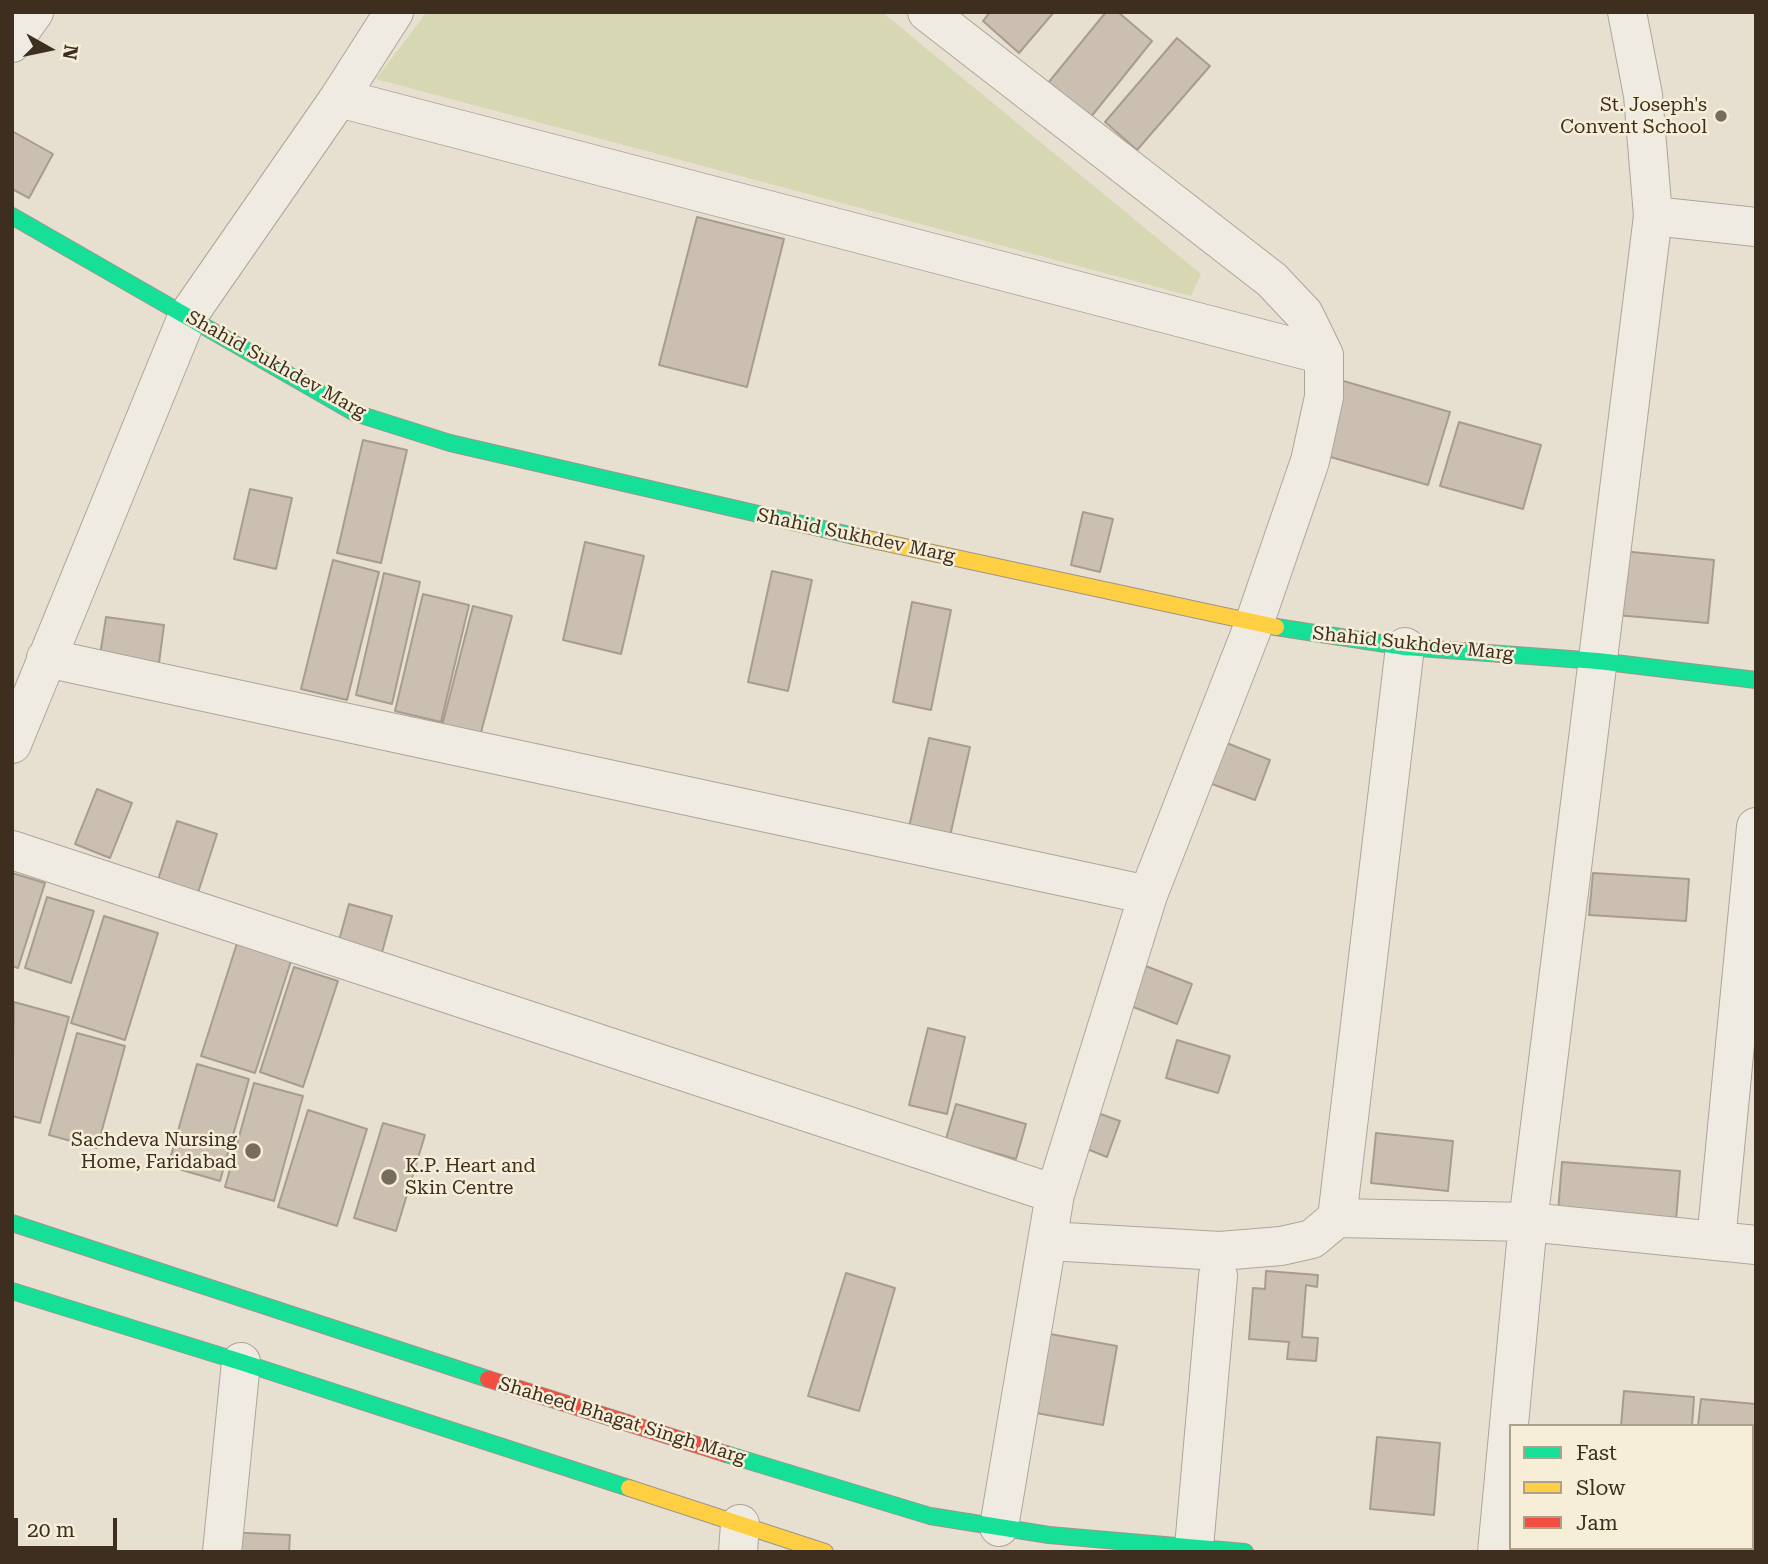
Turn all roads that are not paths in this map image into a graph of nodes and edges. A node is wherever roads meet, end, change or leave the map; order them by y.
1 (34, 12) edge
2 (394, 12) edge
3 (927, 12) edge
4 (1627, 12) edge
5 (12, 43) edge
6 (339, 98) junction
7 (12, 216) edge
8 (1653, 216) junction
9 (1756, 227) edge
10 (187, 317) junction
11 (1324, 355) junction
12 (1254, 624) junction
13 (1405, 647) junction
14 (46, 658) junction
15 (1598, 661) junction
16 (1756, 680) edge
17 (12, 744) edge
18 (1756, 827) edge
19 (12, 850) edge
20 (1148, 895) junction
21 (1055, 1194) junction
22 (1337, 1218) junction
23 (1528, 1222) junction
24 (12, 1223) edge
25 (1048, 1241) junction
26 (1716, 1241) junction
27 (1756, 1245) edge
28 (1218, 1276) dead end
29 (12, 1291) edge
30 (241, 1362) junction
31 (1509, 1424) edge
32 (1509, 1424) edge
33 (999, 1527) junction
34 (739, 1538) edge
35 (1194, 1547) junction
36 (222, 1552) edge
37 (825, 1552) edge
38 (1245, 1552) edge
39 (1497, 1552) edge

1 - 5 street
2 - 6 street
3 - 11 street
4 - 8 street
6 - 10 street
6 - 11 street
7 - 10 street, Shahid Sukhdev Marg
8 - 9 street
8 - 15 street
10 - 12 street, Shahid Sukhdev Marg
10 - 14 street
11 - 12 street
12 - 13 street, Shahid Sukhdev Marg
12 - 20 street
13 - 15 street, Shahid Sukhdev Marg
13 - 22 street
14 - 17 street
14 - 20 street
15 - 16 street, Shahid Sukhdev Marg
15 - 23 street
18 - 26 street
19 - 21 street
20 - 21 street
21 - 25 street
22 - 23 street
22 - 25 street
23 - 26 street
23 - 31 street
24 - 33 street, Shaheed Bhagat Singh Marg
25 - 33 street
26 - 27 street
28 - 35 street
29 - 30 street
30 - 34 street
30 - 36 street
32 - 39 street
33 - 35 street, Shaheed Bhagat Singh Marg
34 - 37 street
35 - 38 street, Shaheed Bhagat Singh Marg

